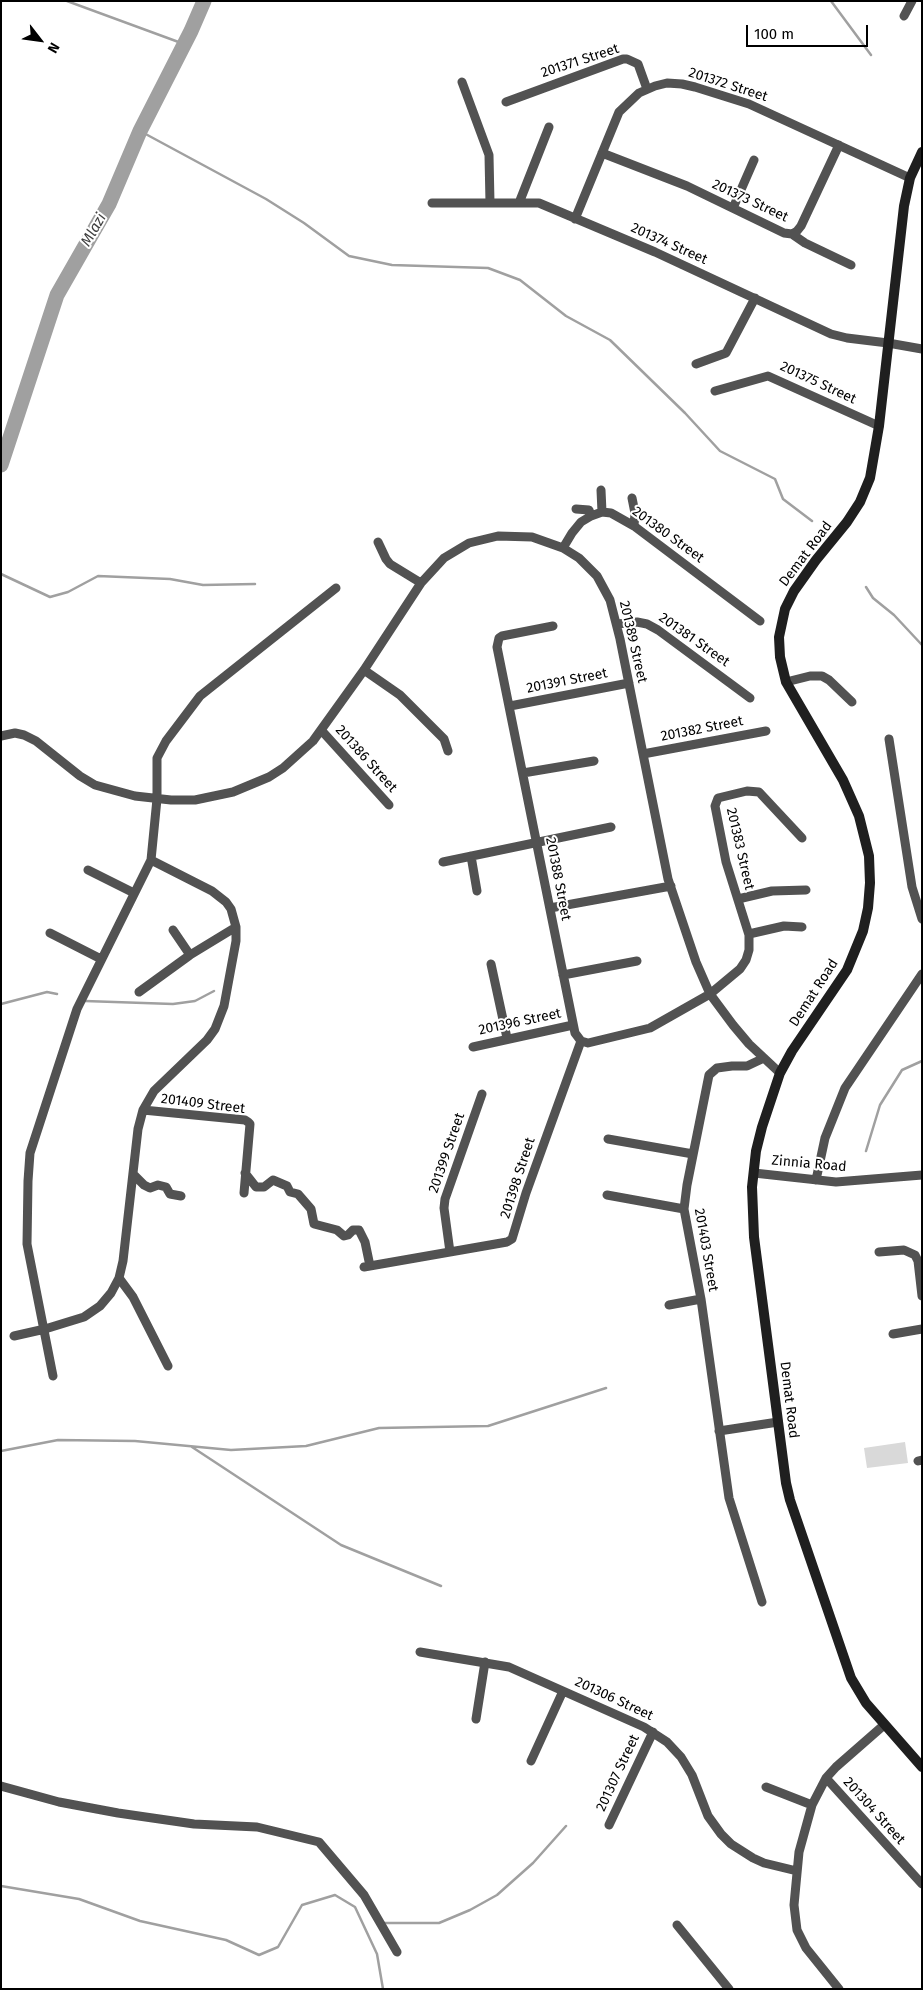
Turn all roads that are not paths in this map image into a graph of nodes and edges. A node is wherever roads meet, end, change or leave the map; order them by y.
1 (912, 1) edge
2 (904, 16) dead end
3 (462, 82) dead end
4 (647, 89) junction
5 (506, 102) dead end
6 (549, 127) dead end
7 (839, 145) junction
8 (922, 152) edge
9 (602, 153) junction
10 (754, 160) dead end
11 (910, 178) junction
12 (432, 203) dead end
13 (490, 203) junction
14 (519, 203) junction
15 (733, 208) junction
16 (576, 219) junction
17 (792, 234) junction
18 (851, 265) dead end
19 (755, 298) junction
20 (888, 343) junction
21 (922, 349) edge
22 (696, 364) dead end
23 (715, 391) dead end
24 (879, 426) junction
25 (601, 490) dead end
26 (632, 498) dead end
27 (576, 509) dead end
28 (602, 512) junction
29 (591, 516) junction
30 (634, 526) junction
31 (378, 542) dead end
32 (563, 548) junction
33 (421, 583) junction
34 (336, 588) dead end
35 (760, 621) dead end
36 (617, 624) junction
37 (554, 626) dead end
38 (364, 670) junction
39 (786, 682) junction
40 (629, 683) junction
41 (750, 698) dead end
42 (852, 702) dead end
43 (510, 706) junction
44 (322, 731) junction
45 (766, 731) dead end
46 (1, 736) edge
47 (889, 739) dead end
48 (448, 750) dead end
49 (643, 754) junction
50 (594, 761) dead end
51 (523, 773) junction
52 (157, 799) junction
53 (389, 805) dead end
54 (611, 827) dead end
55 (802, 838) dead end
56 (537, 841) junction
57 (471, 856) junction
58 (151, 860) junction
59 (444, 862) dead end
60 (88, 870) dead end
61 (670, 886) junction
62 (806, 890) dead end
63 (477, 891) dead end
64 (134, 893) junction
65 (738, 899) junction
66 (550, 908) junction
67 (922, 919) edge
68 (236, 927) junction
69 (802, 927) dead end
70 (173, 930) dead end
71 (50, 933) dead end
72 (749, 934) junction
73 (190, 955) junction
74 (101, 959) junction
75 (637, 961) dead end
76 (492, 964) dead end
77 (922, 974) edge
78 (563, 975) junction
79 (139, 992) dead end
80 (710, 994) junction
81 (573, 1025) junction
82 (507, 1038) junction
83 (581, 1041) junction
84 (473, 1046) dead end
85 (764, 1058) junction
86 (780, 1073) junction
87 (482, 1094) dead end
88 (143, 1110) junction
89 (608, 1139) dead end
90 (694, 1154) junction
91 (245, 1173) junction
92 (754, 1173) junction
93 (133, 1174) junction
94 (922, 1175) edge
95 (816, 1180) junction
96 (244, 1193) dead end
97 (607, 1195) dead end
98 (181, 1196) dead end
99 (684, 1209) junction
100 (450, 1252) junction
101 (878, 1252) dead end
102 (119, 1278) junction
103 (922, 1296) edge
104 (701, 1299) junction
105 (669, 1305) dead end
106 (45, 1329) junction
107 (922, 1329) edge
108 (893, 1334) dead end
109 (14, 1336) dead end
110 (168, 1366) dead end
111 (53, 1376) dead end
112 (778, 1422) junction
113 (719, 1431) junction
114 (762, 1602) dead end
115 (420, 1652) dead end
116 (485, 1662) junction
117 (563, 1691) junction
118 (476, 1719) dead end
119 (884, 1725) junction
120 (653, 1732) junction
121 (531, 1761) dead end
122 (922, 1767) edge
123 (826, 1778) junction
124 (1, 1786) edge
125 (766, 1787) dead end
126 (812, 1805) junction
127 (609, 1825) dead end
128 (797, 1871) junction
129 (922, 1884) edge
130 (676, 1925) dead end
131 (397, 1952) dead end
132 (729, 1989) edge
133 (839, 1989) edge

1 - 2 street
3 - 13 street
4 - 5 street, 201371 Street
4 - 7 street, 201372 Street
4 - 9 street, 201372 Street
6 - 14 street
7 - 11 street, 201372 Street
7 - 17 street, 201373 Street
8 - 11 street, Demat Road
9 - 15 street, 201373 Street
9 - 16 street, 201372 Street
10 - 15 street
11 - 20 street, Demat Road
12 - 13 street, 201374 Street
13 - 14 street, 201374 Street
14 - 16 street, 201374 Street
15 - 17 street, 201373 Street
16 - 19 street, 201374 Street
17 - 18 street
19 - 20 street, 201374 Street
19 - 22 street
20 - 21 street, 201374 Street
20 - 24 street, Demat Road
23 - 24 street, 201375 Street
24 - 39 street, Demat Road
25 - 28 street
26 - 30 street
27 - 29 street
28 - 29 street
28 - 30 street, 201380 Street
29 - 32 street
30 - 35 street, 201380 Street
31 - 33 street
32 - 33 street, 201389 Street
32 - 36 street, 201389 Street
33 - 38 street, 201389 Street
34 - 52 street
36 - 40 street, 201389 Street
36 - 41 street, 201381 Street
37 - 43 street, 201388 Street
38 - 44 street, 201389 Street
38 - 48 street
39 - 42 street
39 - 86 street, Demat Road
40 - 43 street, 201391 Street
40 - 49 street, 201389 Street
43 - 51 street, 201388 Street
44 - 52 street, 201389 Street
44 - 53 street, 201386 Street
45 - 49 street, 201382 Street
46 - 52 street, 201389 Street
47 - 67 street
49 - 61 street, 201389 Street
50 - 51 street
51 - 56 street, 201388 Street
52 - 58 street
54 - 56 street
55 - 65 street, 201383 Street
56 - 57 street
56 - 66 street, 201388 Street
57 - 59 street
57 - 63 street
58 - 64 street
58 - 68 street
60 - 64 street
61 - 66 street
61 - 80 street, 201389 Street
62 - 65 street
64 - 74 street
65 - 72 street, 201383 Street
66 - 78 street, 201388 Street
68 - 73 street
68 - 88 street
69 - 72 street
70 - 73 street
71 - 74 street
72 - 80 street, 201383 Street
73 - 79 street
74 - 106 street
75 - 78 street
76 - 82 street
77 - 95 street
78 - 81 street, 201388 Street
80 - 83 street
80 - 85 street, 201389 Street
81 - 82 street, 201396 Street
81 - 83 street, 201388 Street
82 - 84 street, 201396 Street
83 - 100 street, 201398 Street
85 - 86 street, 201389 Street
85 - 90 street, 201403 Street
86 - 92 street, Demat Road
87 - 100 street, 201399 Street
88 - 91 street, 201409 Street
88 - 93 street
89 - 90 street
90 - 99 street, 201403 Street
91 - 96 street, 201409 Street
91 - 100 street, 201398 Street
92 - 95 street, Zinnia Road
92 - 112 street, Demat Road
93 - 98 street
93 - 102 street
94 - 95 street, Zinnia Road
97 - 99 street
99 - 104 street, 201403 Street
101 - 103 street
102 - 106 street
102 - 110 street
104 - 105 street
104 - 113 street, 201403 Street
106 - 109 street
106 - 111 street
107 - 108 street
112 - 113 street
112 - 119 street, Demat Road
113 - 114 street, 201403 Street
115 - 116 street, 201306 Street
116 - 117 street, 201306 Street
116 - 118 street
117 - 120 street, 201306 Street
117 - 121 street
119 - 122 street, Demat Road
119 - 123 street
120 - 127 street, 201307 Street
120 - 128 street, 201306 Street
123 - 126 street
123 - 129 street, 201304 Street
124 - 131 street
125 - 126 street
126 - 128 street
128 - 133 street
130 - 132 street

